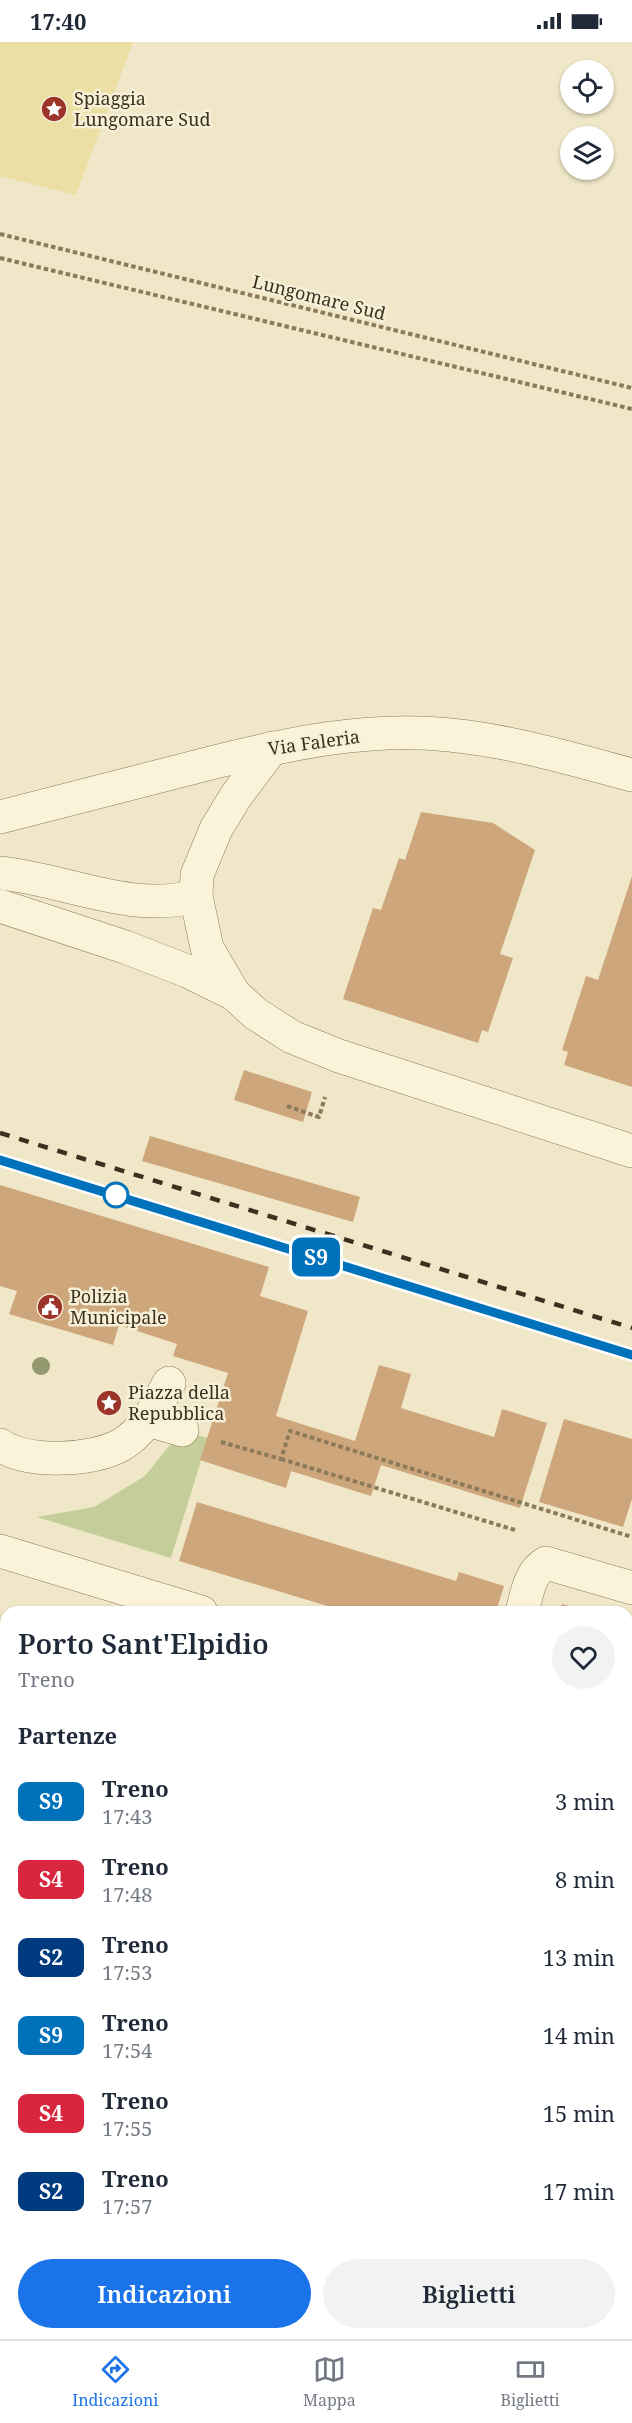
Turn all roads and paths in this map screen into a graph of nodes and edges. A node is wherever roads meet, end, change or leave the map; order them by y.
1 (0, 234) edge
2 (0, 258) edge
3 (632, 388) edge
4 (632, 408) edge
5 (272, 748) junction
6 (632, 775) edge
7 (0, 817) edge
8 (0, 873) edge
9 (196, 896) junction
10 (0, 906) edge
11 (234, 994) junction
12 (287, 1106) dead end
13 (319, 1117) dead end
14 (632, 1151) edge
15 (170, 1383) dead end
16 (148, 1420) junction
17 (182, 1430) dead end
18 (218, 1441) dead end
19 (3, 1457) edge
20 (281, 1459) junction
21 (632, 1537) edge
22 (0, 1551) edge
23 (554, 1564) junction
24 (632, 1588) edge
25 (181, 1606) edge
26 (524, 1606) edge

1 - 3 path, Lungomare Sud
2 - 4 path, Lungomare Sud
5 - 6 street, Via Faleria
5 - 7 street, Via Faleria
5 - 9 street
8 - 9 street
9 - 11 street
10 - 11 street
11 - 14 street
12 - 13 path
15 - 16 street
16 - 17 street
16 - 19 street
18 - 20 path
20 - 21 path
20 - 23 path
22 - 25 street
23 - 24 street
23 - 26 street

